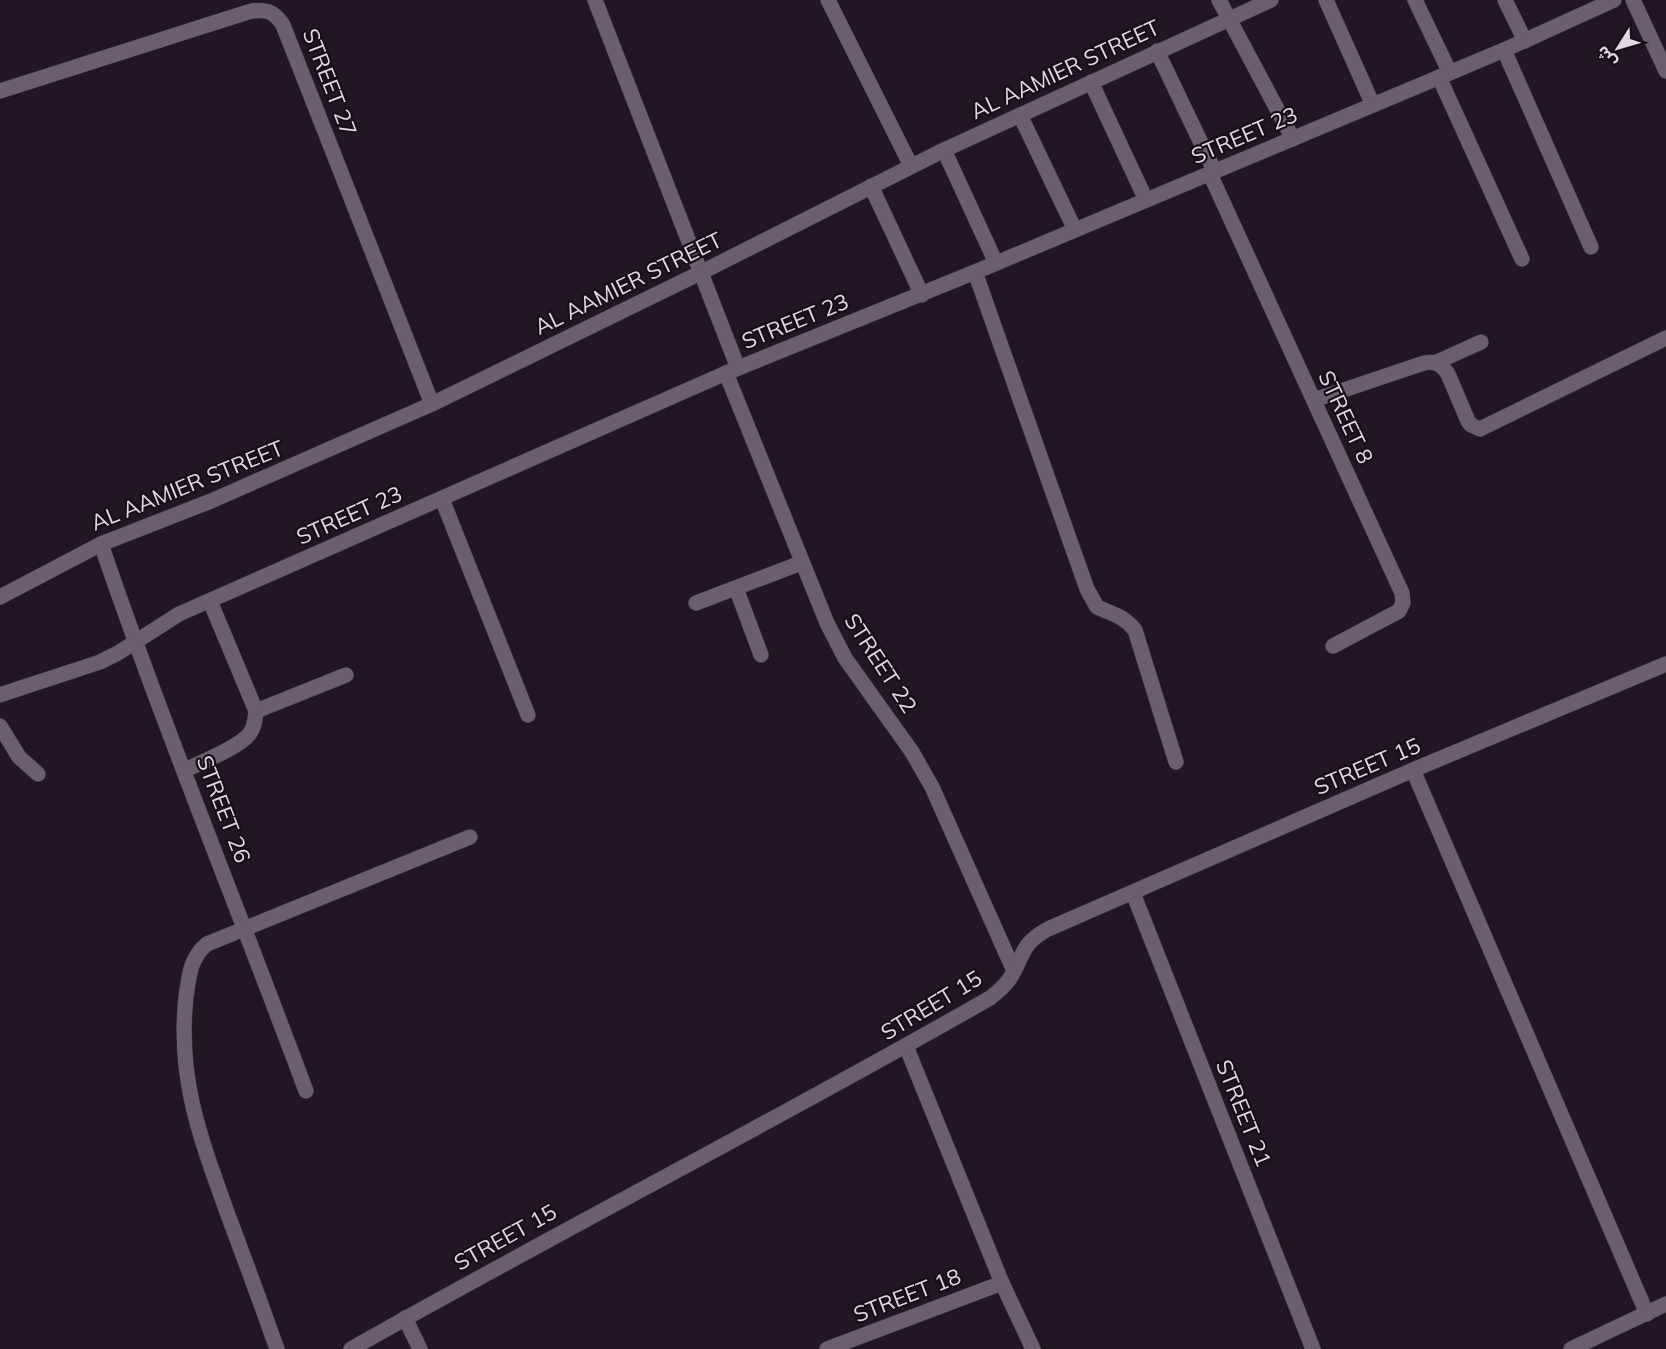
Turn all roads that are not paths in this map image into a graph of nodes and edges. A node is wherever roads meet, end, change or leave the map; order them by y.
1 (595, 0) edge
2 (828, 0) edge
3 (1219, 0) edge
4 (1271, 0) edge
5 (1326, 0) edge
6 (1415, 0) edge
7 (1505, 0) edge
8 (1614, 0) edge
9 (1633, 0) edge
10 (1593, 4) edge
11 (1230, 19) junction
12 (1525, 41) junction
13 (1504, 50) junction
14 (1157, 51) junction
15 (1666, 71) edge
16 (1444, 75) junction
17 (1091, 82) junction
18 (0, 91) edge
19 (1373, 105) junction
20 (1020, 115) junction
21 (1293, 139) junction
22 (944, 150) junction
23 (911, 166) junction
24 (1212, 173) junction
25 (871, 186) junction
26 (1146, 200) junction
27 (1075, 230) junction
28 (1591, 247) dead end
29 (1522, 259) dead end
30 (996, 263) junction
31 (702, 272) junction
32 (975, 272) junction
33 (922, 295) junction
34 (1666, 338) edge
35 (1481, 342) dead end
36 (1437, 362) junction
37 (732, 370) junction
38 (1314, 400) junction
39 (432, 404) junction
40 (442, 499) junction
41 (101, 544) junction
42 (801, 563) junction
43 (736, 588) junction
44 (0, 597) edge
45 (210, 601) junction
46 (696, 603) dead end
47 (135, 642) junction
48 (1333, 646) dead end
49 (761, 655) dead end
50 (1666, 664) edge
51 (346, 675) dead end
52 (0, 695) edge
53 (256, 711) junction
54 (528, 715) dead end
55 (0, 726) edge
56 (1176, 762) dead end
57 (185, 770) junction
58 (1413, 770) junction
59 (38, 774) dead end
60 (470, 837) dead end
61 (1133, 893) junction
62 (246, 928) junction
63 (1014, 971) junction
64 (906, 1046) junction
65 (306, 1091) dead end
66 (1002, 1283) junction
67 (1666, 1304) edge
68 (1647, 1314) junction
69 (405, 1318) junction
70 (277, 1349) edge
71 (351, 1349) edge
72 (420, 1349) edge
73 (827, 1349) edge
74 (1033, 1349) edge
75 (1313, 1349) edge
76 (1571, 1349) edge

1 - 31 street, STREET 22
2 - 23 street
3 - 11 street
4 - 11 street, AL AAMIER STREET
5 - 19 street
6 - 16 street
7 - 12 street
8 - 10 street, STREET 23
9 - 15 street
10 - 12 street, STREET 23
11 - 14 street, AL AAMIER STREET
11 - 21 street
12 - 13 street, STREET 23
13 - 16 street, STREET 23
13 - 28 street
14 - 17 street, AL AAMIER STREET
14 - 24 street, STREET 8
16 - 19 street, STREET 23
16 - 29 street
17 - 20 street, AL AAMIER STREET
17 - 26 street
18 - 39 street, STREET 27
19 - 21 street, STREET 23
20 - 22 street, AL AAMIER STREET
20 - 27 street
21 - 24 street, STREET 23
22 - 23 street, AL AAMIER STREET
22 - 30 street
23 - 25 street, AL AAMIER STREET
24 - 26 street, STREET 23
24 - 38 street, STREET 8
25 - 31 street, AL AAMIER STREET
25 - 33 street
26 - 27 street, STREET 23
27 - 30 street, STREET 23
30 - 32 street, STREET 23
31 - 37 street, STREET 22
31 - 39 street, AL AAMIER STREET
32 - 33 street, STREET 23
32 - 56 street
33 - 37 street, STREET 23
34 - 36 street
35 - 36 street
36 - 38 street
37 - 40 street, STREET 23
37 - 42 street, STREET 22
38 - 48 street, STREET 8
39 - 41 street, AL AAMIER STREET
40 - 45 street, STREET 23
40 - 54 street
41 - 44 street, AL AAMIER STREET
41 - 47 street, STREET 26
42 - 43 street
42 - 63 street, STREET 22
43 - 46 street
43 - 49 street
45 - 47 street, STREET 23
45 - 53 street
47 - 52 street, STREET 23
47 - 57 street, STREET 26
50 - 58 street, STREET 15
51 - 53 street
53 - 57 street
55 - 59 street
57 - 62 street, STREET 26
58 - 61 street, STREET 15
58 - 68 street
60 - 62 street
61 - 63 street, STREET 15
61 - 75 street, STREET 21
62 - 65 street, STREET 26
62 - 70 street
63 - 64 street, STREET 15
64 - 66 street
64 - 69 street, STREET 15
66 - 73 street, STREET 18
66 - 74 street
67 - 68 street
68 - 76 street
69 - 71 street, STREET 15
69 - 72 street

